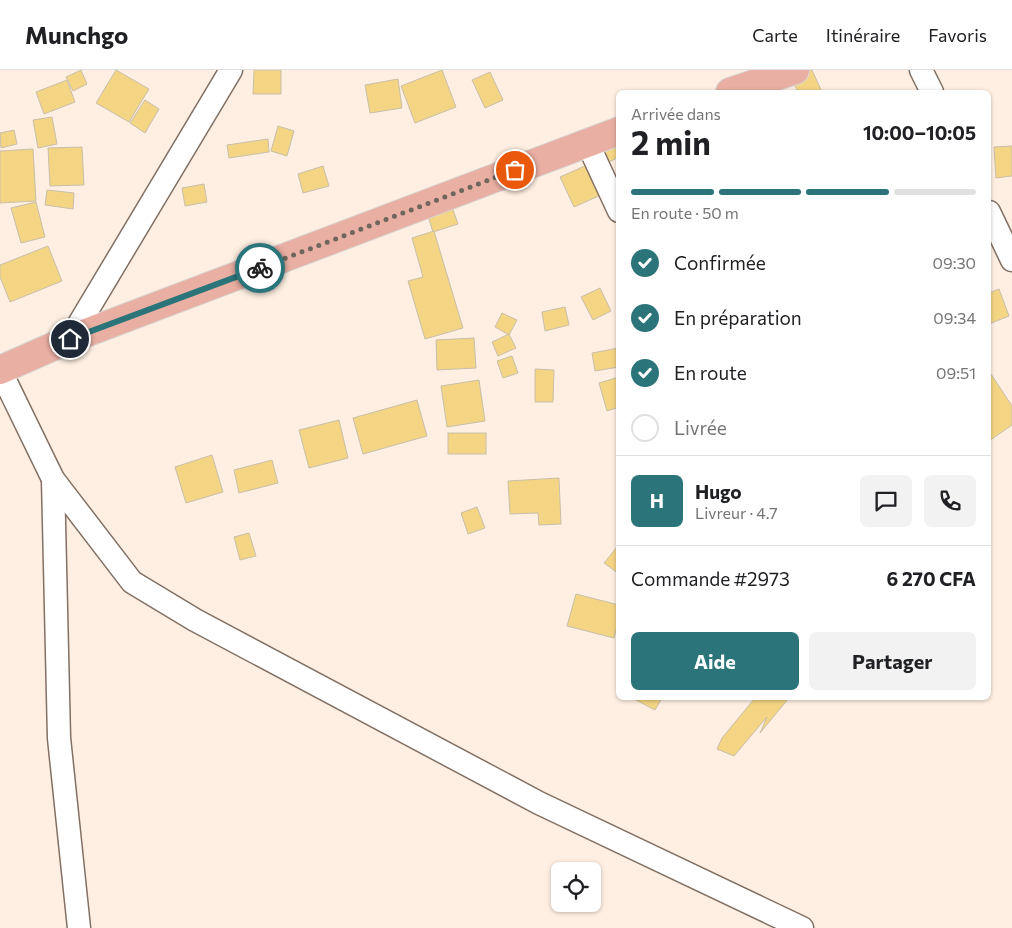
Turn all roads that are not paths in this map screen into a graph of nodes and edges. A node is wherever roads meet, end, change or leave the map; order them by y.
1 (231, 70) edge
2 (795, 70) edge
3 (921, 70) edge
4 (736, 90) edge
5 (931, 90) edge
6 (616, 132) edge
7 (588, 142) junction
8 (616, 204) edge
9 (991, 216) edge
10 (1012, 260) edge
11 (70, 339) junction
12 (0, 370) edge
13 (53, 479) junction
14 (79, 928) edge
15 (802, 928) edge

1 - 11 street
2 - 4 main road
3 - 5 street
6 - 7 main road
7 - 8 street
7 - 11 main road
9 - 10 street
11 - 12 main road
12 - 13 street
13 - 14 street
13 - 15 street

